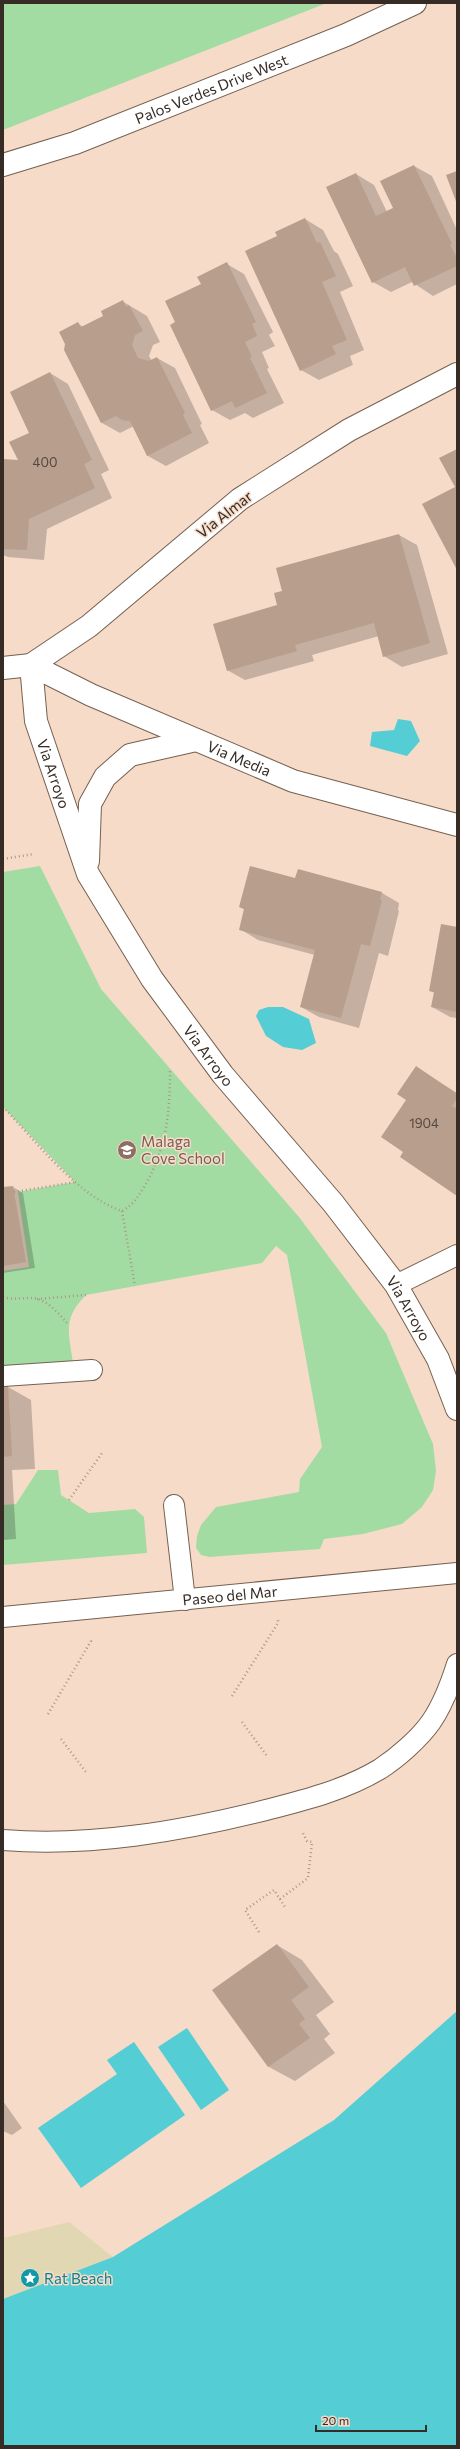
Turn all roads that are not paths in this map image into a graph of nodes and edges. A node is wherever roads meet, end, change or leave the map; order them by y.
1 (415, 3) edge
2 (3, 165) edge
3 (457, 374) edge
4 (31, 665) junction
5 (3, 668) edge
6 (196, 740) junction
7 (457, 825) edge
8 (88, 874) junction
9 (457, 1255) edge
10 (396, 1285) junction
11 (92, 1370) dead end
12 (3, 1376) edge
13 (457, 1409) edge
14 (174, 1506) dead end
15 (457, 1573) edge
16 (184, 1600) junction
17 (3, 1617) edge
18 (457, 1664) edge
19 (3, 1840) edge

1 - 2 street, Palos Verdes Drive West
3 - 4 street, Via Almar
4 - 5 street, Via Almar
4 - 6 street, Via Media
4 - 8 street, Via Arroyo
6 - 7 street, Via Media
6 - 8 street
8 - 10 street, Via Arroyo
9 - 10 lane
10 - 13 street, Via Arroyo
11 - 12 lane
14 - 16 lane
15 - 16 lane, Paseo del Mar
16 - 17 lane, Paseo del Mar
18 - 19 lane

